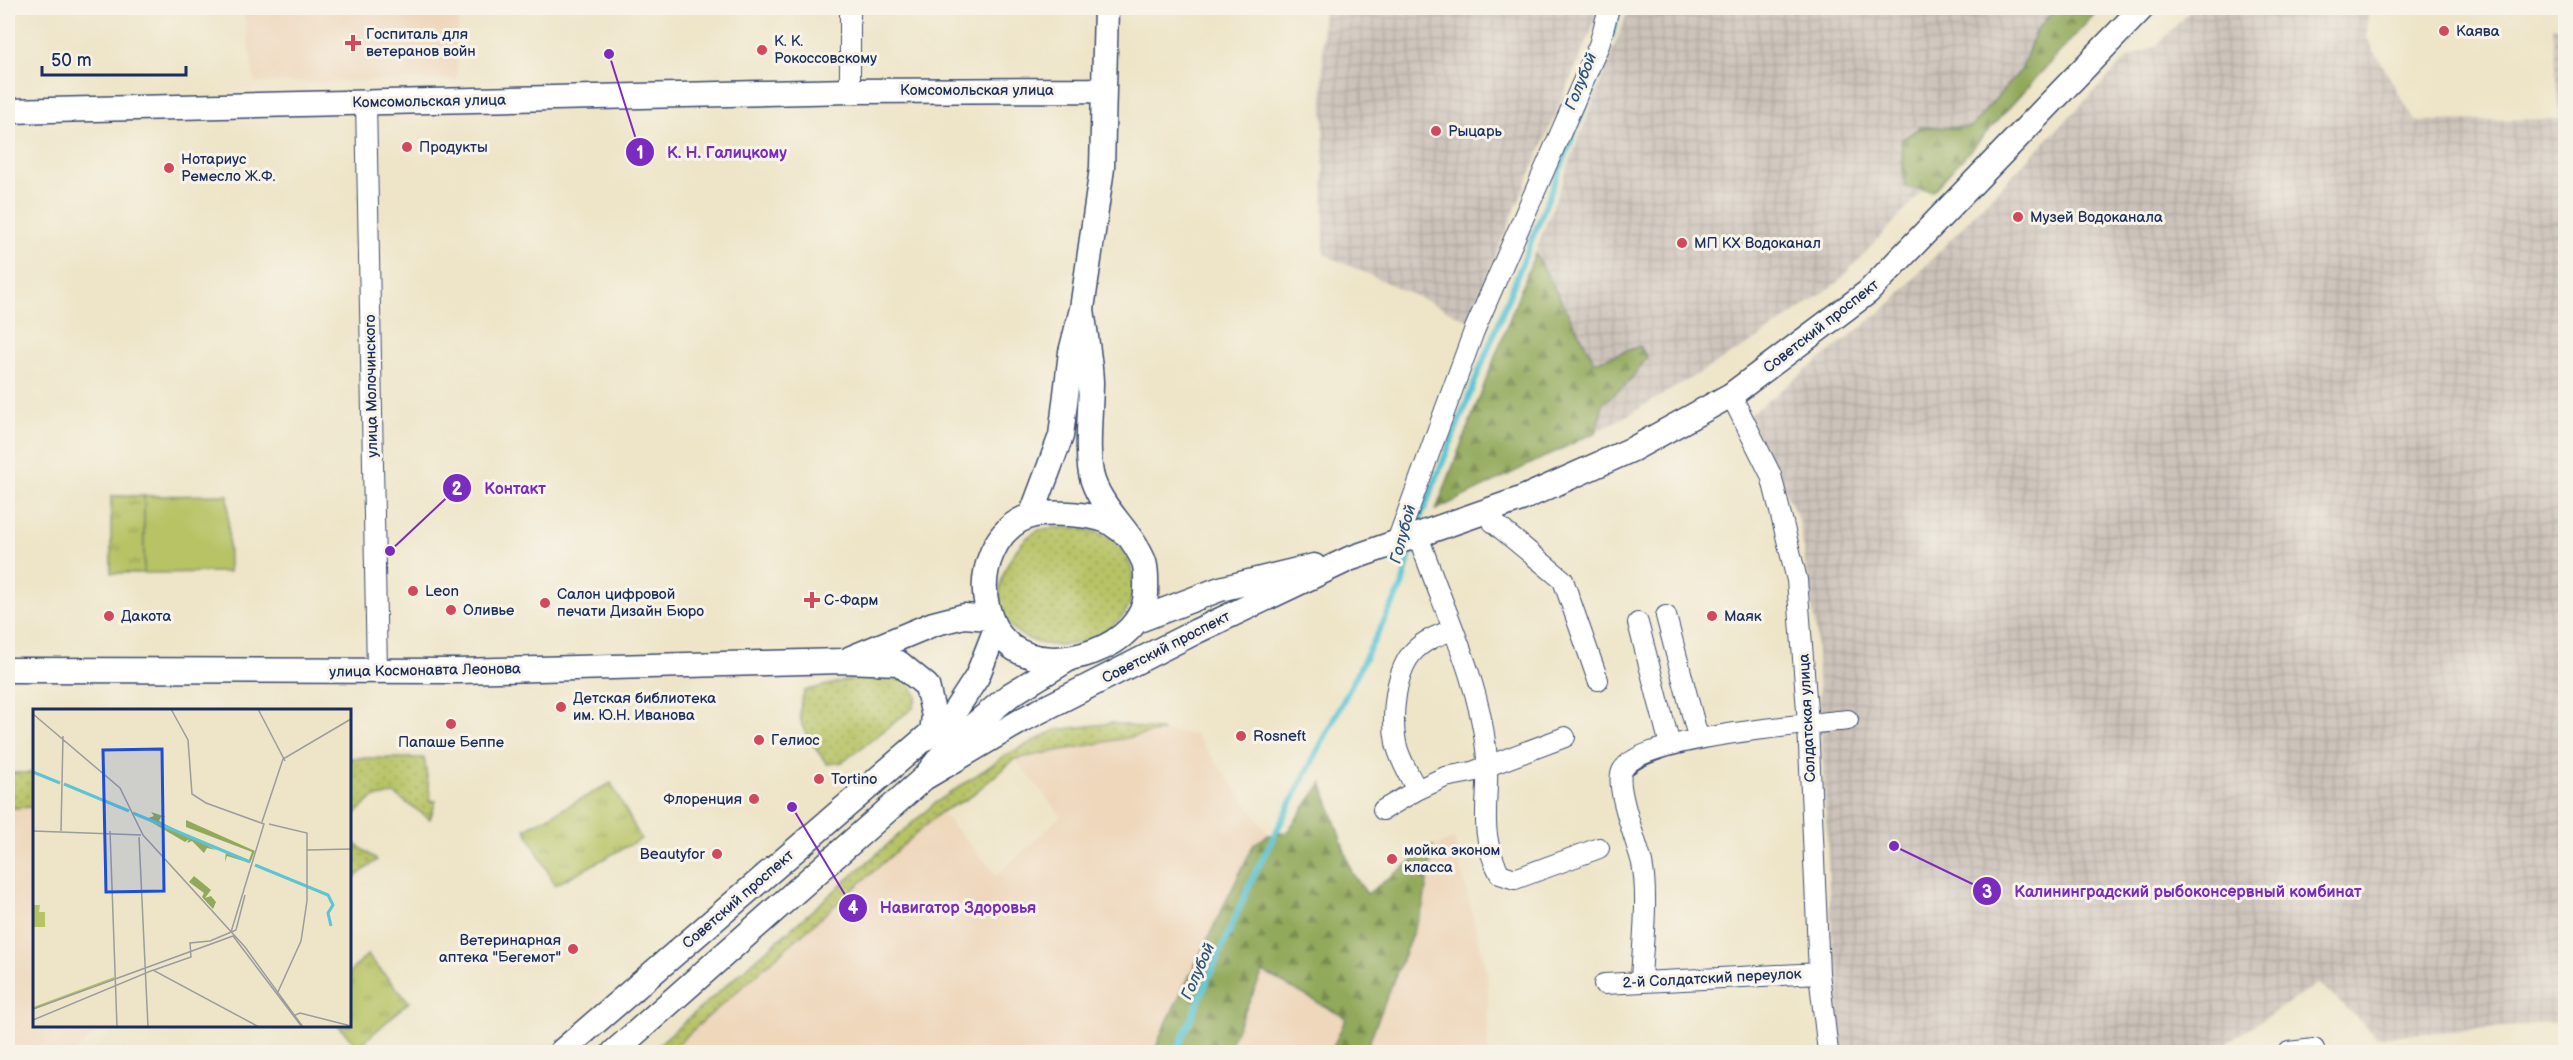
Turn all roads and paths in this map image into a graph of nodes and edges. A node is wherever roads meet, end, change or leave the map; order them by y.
1 (850, 8) edge
2 (1106, 8) edge
3 (1609, 8) edge
4 (2142, 8) edge
5 (1104, 90) junction
6 (850, 91) junction
7 (366, 102) junction
8 (8, 111) edge
9 (1082, 309) junction
10 (1731, 395) junction
11 (1031, 516) junction
12 (1491, 517) junction
13 (1126, 534) junction
14 (1412, 538) junction
15 (1349, 559) junction
16 (1666, 616) dead end
17 (1139, 620) junction
18 (1638, 623) dead end
19 (992, 624) junction
20 (1452, 630) junction
21 (1067, 660) junction
22 (843, 661) junction
23 (8, 670) edge
24 (376, 671) junction
25 (1598, 680) dead end
26 (1848, 720) dead end
27 (1808, 724) junction
28 (932, 733) junction
29 (1698, 737) junction
30 (1565, 738) dead end
31 (1670, 746) junction
32 (1487, 766) junction
33 (924, 778) junction
34 (1417, 790) junction
35 (1383, 810) dead end
36 (1599, 848) dead end
37 (1820, 973) junction
38 (1641, 982) junction
39 (1604, 984) dead end
40 (2314, 1049) dead end
41 (561, 1053) edge
42 (614, 1053) edge
43 (1828, 1053) edge
44 (2289, 1053) edge

1 - 6 street
2 - 5 main road
3 - 14 street
4 - 10 main road, Советский проспект
5 - 6 main road, Комсомольская улица
5 - 9 main road
6 - 7 main road, Комсомольская улица
7 - 8 main road, Комсомольская улица
7 - 24 street, улица Молочинского
9 - 11 main road
9 - 13 main road
10 - 12 main road, Советский проспект
10 - 27 street, Солдатская улица
11 - 13 main road
11 - 19 main road
12 - 14 main road, Советский проспект
12 - 25 street
13 - 17 main road
14 - 15 main road, Советский проспект
14 - 20 street
15 - 17 main road, Советский проспект
15 - 33 main road, Советский проспект
16 - 29 street
17 - 21 main road
18 - 31 street
19 - 21 main road
19 - 22 main road, улица Космонавта Леонова
19 - 28 main road, Советский проспект
20 - 32 street
20 - 34 street
21 - 33 main road, Советский проспект
22 - 24 main road, улица Космонавта Леонова
22 - 28 main road, улица Космонавта Леонова
23 - 24 main road, улица Космонавта Леонова
26 - 27 street
27 - 29 street
27 - 37 street, Солдатская улица
28 - 41 main road, Советский проспект
29 - 31 street
30 - 32 street
31 - 38 street
32 - 34 street
32 - 36 street
33 - 42 main road, Советский проспект
34 - 35 street
37 - 38 street, 2-й Солдатский переулок
37 - 43 street, Солдатская улица
38 - 39 street, 2-й Солдатский переулок
40 - 44 street

